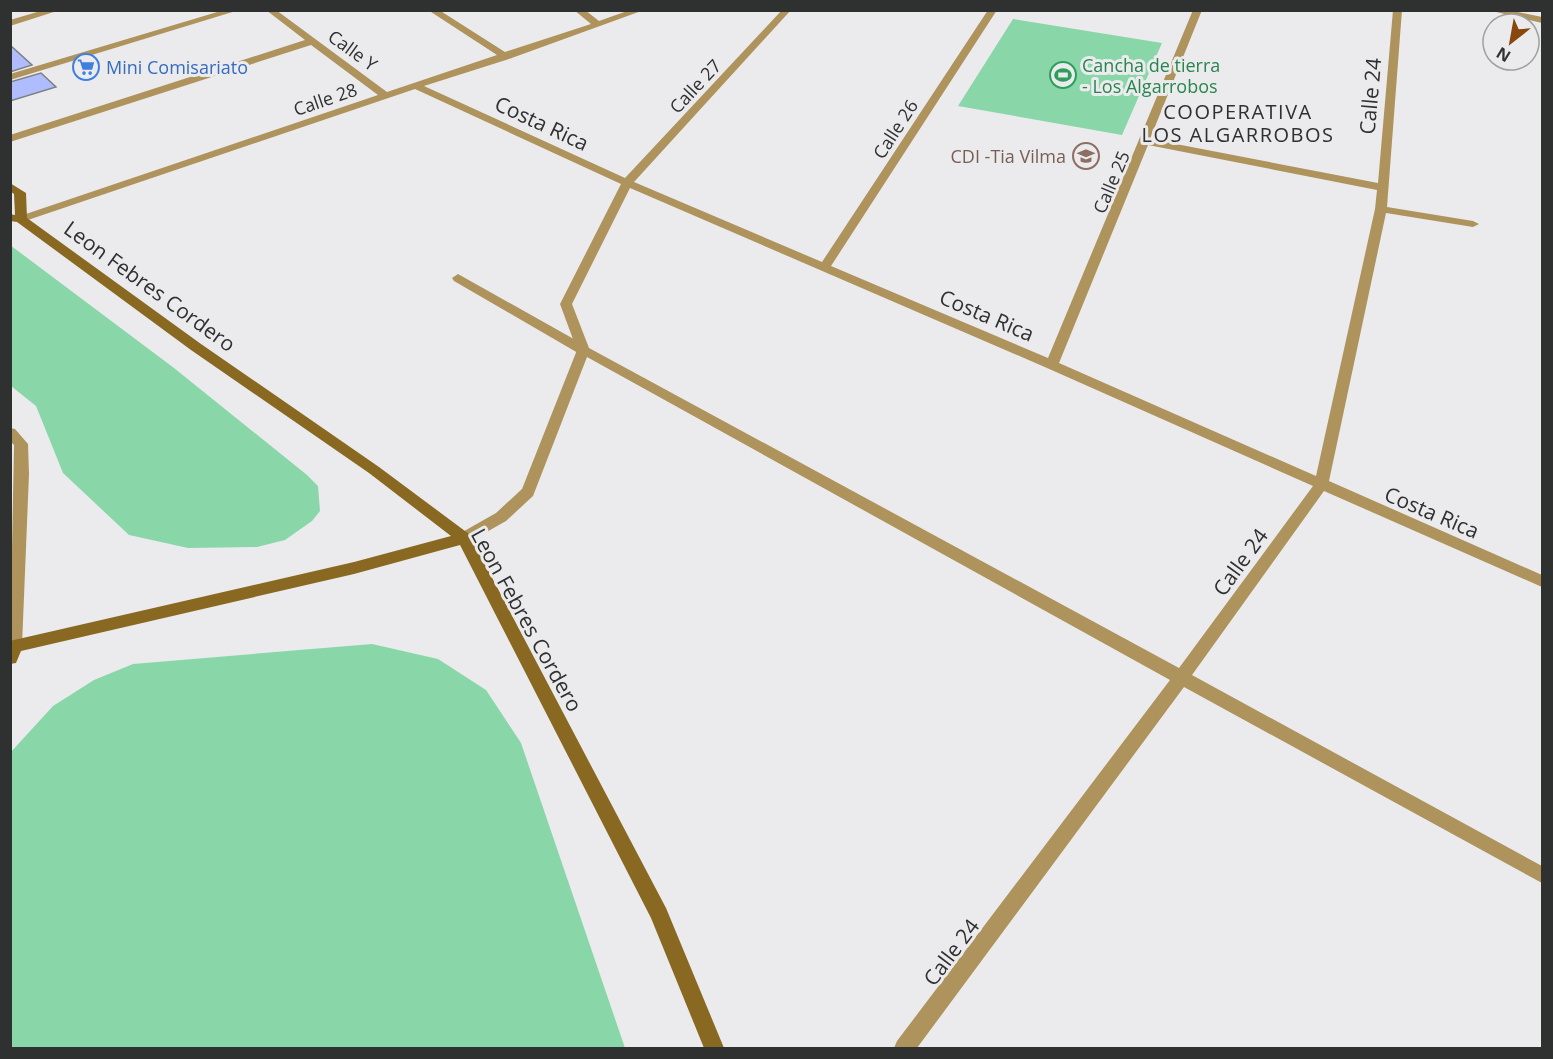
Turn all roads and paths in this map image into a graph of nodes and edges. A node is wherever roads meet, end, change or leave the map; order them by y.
1 (56, 10) edge
2 (235, 10) edge
3 (270, 10) edge
4 (432, 10) edge
5 (578, 10) edge
6 (640, 10) edge
7 (787, 10) edge
8 (993, 10) edge
9 (1198, 10) edge
10 (1398, 10) edge
11 (1492, 10) edge
12 (1542, 20) edge
13 (10, 23) edge
14 (599, 25) junction
15 (312, 41) junction
16 (506, 57) junction
17 (10, 77) edge
18 (416, 86) junction
19 (386, 96) junction
20 (10, 139) edge
21 (1146, 141) junction
22 (627, 183) junction
23 (10, 186) edge
24 (1384, 188) junction
25 (1381, 209) junction
26 (16, 218) edge
27 (1473, 224) dead end
28 (825, 266) junction
29 (458, 278) dead end
30 (583, 350) junction
31 (1052, 364) junction
32 (10, 432) edge
33 (1321, 485) junction
34 (464, 538) junction
35 (1542, 581) edge
36 (12, 652) edge
37 (1182, 678) junction
38 (1542, 874) edge
39 (714, 1048) edge
40 (906, 1048) edge

1 - 13 street
2 - 17 street
3 - 15 street, Calle Y
4 - 16 street
5 - 14 street
6 - 14 street, Calle 28
7 - 22 street, Calle 27
8 - 28 street, Calle 26
9 - 21 street, Calle 25
10 - 24 street, Calle 24
11 - 12 street
14 - 16 street, Calle 28
15 - 19 street, Calle Y
15 - 20 street
16 - 18 street, Calle 28
18 - 19 street, Calle 28
18 - 22 street, Costa Rica
19 - 26 street, Calle 28
21 - 24 street
21 - 31 street, Calle 25
22 - 28 street, Costa Rica
22 - 30 street, Calle 27
23 - 26 street
24 - 25 street, Calle 24
25 - 27 street
25 - 33 street, Calle 24
26 - 34 street, Leon Febres Cordero
28 - 31 street, Costa Rica
29 - 30 street
30 - 34 street
30 - 37 street
31 - 33 street, Costa Rica
32 - 36 street
33 - 35 street, Costa Rica
33 - 37 street, Calle 24
34 - 36 street
34 - 39 street, Leon Febres Cordero
37 - 38 street
37 - 40 street, Calle 24

